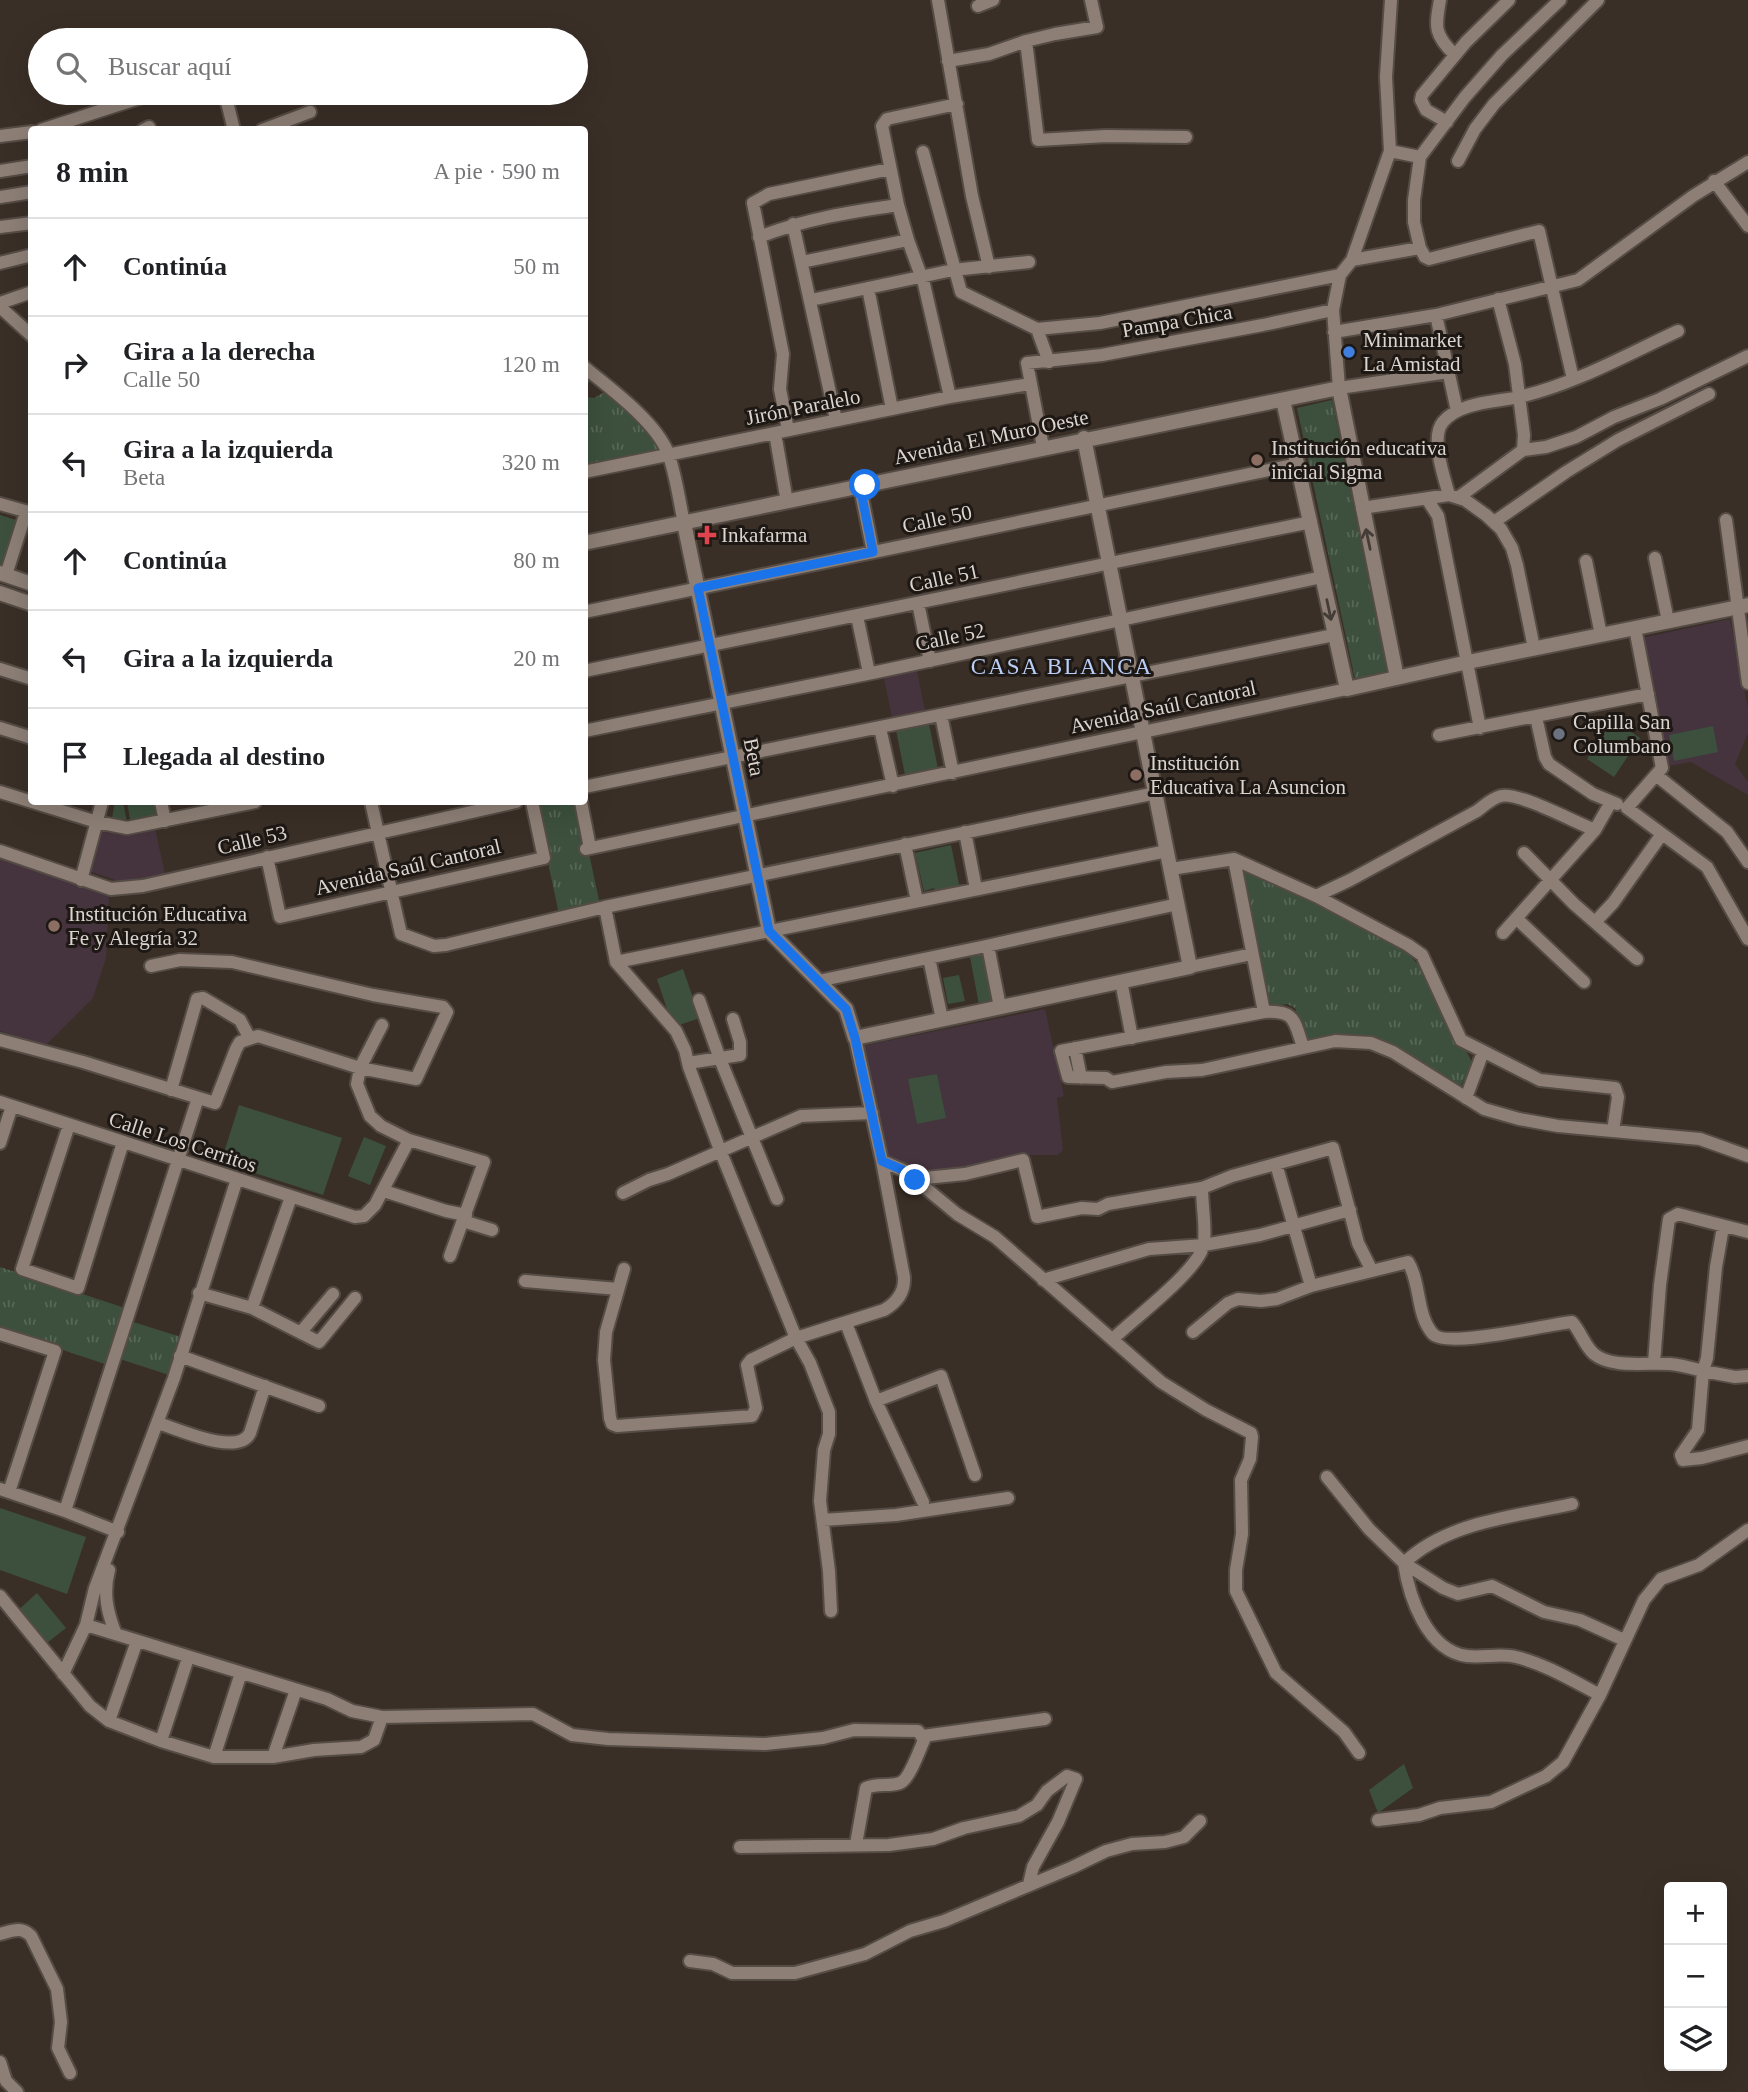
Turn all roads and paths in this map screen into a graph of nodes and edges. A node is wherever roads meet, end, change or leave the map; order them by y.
1 (938, 0) edge
2 (992, 0) edge
3 (1091, 0) edge
4 (1391, 0) edge
5 (1440, 0) edge
6 (1509, 0) edge
7 (1560, 0) edge
8 (1598, 0) edge
9 (978, 6) dead end
10 (1026, 41) junction
11 (1455, 55) junction
12 (948, 61) junction
13 (957, 104) junction
14 (118, 105) edge
15 (228, 105) edge
16 (310, 112) dead end
17 (1447, 122) junction
18 (53, 126) edge
19 (233, 126) edge
20 (273, 126) edge
21 (28, 132) edge
22 (0, 136) edge
23 (1186, 137) dead end
24 (1390, 151) junction
25 (923, 152) dead end
26 (1420, 157) junction
27 (1458, 161) dead end
28 (1748, 162) edge
29 (28, 167) edge
30 (890, 169) junction
31 (0, 171) edge
32 (1714, 181) junction
33 (28, 193) edge
34 (0, 197) edge
35 (898, 205) junction
36 (28, 224) edge
37 (793, 224) junction
38 (1748, 226) edge
39 (0, 227) edge
40 (759, 237) junction
41 (908, 240) junction
42 (1420, 248) junction
43 (28, 256) edge
44 (1352, 260) junction
45 (1029, 261) dead end
46 (802, 262) junction
47 (0, 263) edge
48 (989, 267) junction
49 (953, 270) junction
50 (1340, 275) junction
51 (922, 278) junction
52 (1553, 286) junction
53 (868, 288) junction
54 (28, 294) edge
55 (1498, 299) junction
56 (811, 300) junction
57 (0, 305) edge
58 (1332, 310) junction
59 (1436, 314) junction
60 (1037, 329) junction
61 (28, 331) edge
62 (1678, 331) dead end
63 (1334, 332) junction
64 (1748, 356) edge
65 (1049, 362) junction
66 (1449, 372) junction
67 (588, 374) edge
68 (1573, 379) junction
69 (1030, 384) junction
70 (1339, 388) junction
71 (1709, 394) dead end
72 (950, 397) junction
73 (1518, 397) junction
74 (1283, 400) junction
75 (892, 409) junction
76 (1457, 411) junction
77 (836, 420) junction
78 (788, 430) junction
79 (775, 433) junction
80 (1084, 438) junction
81 (1043, 447) junction
82 (1523, 450) junction
83 (668, 455) junction
84 (1298, 464) junction
85 (588, 471) edge
86 (860, 487) junction
87 (1454, 496) junction
88 (1427, 499) junction
89 (788, 502) junction
90 (0, 504) edge
91 (1098, 505) junction
92 (1362, 508) junction
93 (28, 513) edge
94 (28, 515) edge
95 (1726, 520) dead end
96 (1311, 522) junction
97 (1494, 522) junction
98 (684, 523) junction
99 (588, 542) edge
100 (873, 552) junction
101 (1655, 558) dead end
102 (1586, 561) dead end
103 (1110, 563) junction
104 (3, 574) edge
105 (1322, 577) junction
106 (28, 583) edge
107 (698, 588) junction
108 (0, 593) edge
109 (28, 603) edge
110 (918, 603) junction
111 (1742, 605) edge
112 (588, 611) edge
113 (857, 615) junction
114 (1121, 620) junction
115 (1668, 621) junction
116 (1634, 628) junction
117 (1334, 635) junction
118 (1601, 635) junction
119 (710, 645) junction
120 (1534, 648) junction
121 (930, 661) junction
122 (1468, 662) junction
123 (0, 669) edge
124 (588, 670) edge
125 (869, 673) junction
126 (1132, 677) junction
127 (28, 678) edge
128 (1397, 678) junction
129 (1748, 683) edge
130 (1348, 689) junction
131 (1648, 694) junction
132 (722, 703) junction
133 (941, 715) junction
134 (1536, 717) junction
135 (0, 728) edge
136 (880, 728) junction
137 (1480, 728) junction
138 (588, 730) edge
139 (1144, 733) junction
140 (1439, 735) dead end
141 (28, 737) edge
142 (733, 757) junction
143 (953, 773) junction
144 (1656, 775) junction
145 (588, 786) edge
146 (893, 786) junction
147 (0, 792) edge
148 (1156, 793) junction
149 (28, 801) edge
150 (1611, 802) junction
151 (42, 805) edge
152 (101, 805) edge
153 (162, 805) edge
154 (241, 805) edge
155 (372, 805) edge
156 (502, 805) edge
157 (533, 805) edge
158 (581, 805) edge
159 (1627, 808) junction
160 (744, 816) junction
161 (165, 821) junction
162 (97, 822) junction
163 (1595, 830) junction
164 (377, 832) junction
165 (965, 832) junction
166 (1662, 834) junction
167 (905, 844) junction
168 (0, 851) edge
169 (1167, 851) junction
170 (1524, 853) dead end
171 (1746, 855) edge
172 (267, 857) junction
173 (1234, 859) junction
174 (1171, 869) junction
175 (757, 876) junction
176 (81, 880) junction
177 (1550, 880) junction
178 (976, 889) junction
179 (390, 894) junction
180 (1316, 896) junction
181 (917, 901) junction
182 (1178, 904) junction
183 (605, 907) junction
184 (1516, 918) junction
185 (1595, 922) junction
186 (769, 931) junction
187 (1503, 933) dead end
188 (1748, 939) edge
189 (988, 946) junction
190 (1252, 954) junction
191 (929, 958) junction
192 (1637, 959) dead end
193 (616, 962) junction
194 (151, 966) dead end
195 (1191, 967) junction
196 (818, 981) junction
197 (1121, 981) junction
198 (1584, 982) dead end
199 (699, 1000) dead end
200 (1000, 1007) junction
201 (1264, 1012) junction
202 (733, 1019) dead end
203 (942, 1020) junction
204 (382, 1025) dead end
205 (249, 1037) junction
206 (855, 1038) junction
207 (1132, 1038) junction
208 (0, 1040) edge
209 (1303, 1047) junction
210 (1483, 1052) junction
211 (720, 1059) junction
212 (688, 1063) junction
213 (360, 1068) junction
214 (172, 1090) junction
215 (198, 1098) junction
216 (1466, 1098) junction
217 (6, 1105) edge
218 (872, 1113) junction
219 (69, 1125) junction
220 (1613, 1131) junction
221 (752, 1138) junction
222 (409, 1140) junction
223 (123, 1142) junction
224 (0, 1143) edge
225 (720, 1150) junction
226 (1748, 1156) edge
227 (180, 1161) junction
228 (882, 1161) junction
229 (1276, 1164) junction
230 (237, 1179) junction
231 (915, 1180) junction
232 (1202, 1188) junction
233 (384, 1191) junction
234 (623, 1193) dead end
235 (291, 1197) junction
236 (777, 1199) dead end
237 (1350, 1210) junction
238 (465, 1218) junction
239 (1295, 1226) junction
240 (1723, 1227) junction
241 (492, 1230) dead end
242 (1748, 1232) edge
243 (1204, 1244) junction
244 (450, 1256) dead end
245 (624, 1269) dead end
246 (1372, 1271) junction
247 (1043, 1280) junction
248 (525, 1281) dead end
249 (1311, 1286) junction
250 (618, 1289) junction
251 (200, 1293) junction
252 (333, 1294) dead end
253 (355, 1297) dead end
254 (252, 1308) junction
255 (846, 1323) junction
256 (301, 1332) junction
257 (1194, 1332) dead end
258 (0, 1334) edge
259 (796, 1338) junction
260 (1114, 1339) junction
261 (180, 1356) junction
262 (1654, 1363) junction
263 (1703, 1371) junction
264 (1748, 1376) edge
265 (265, 1386) junction
266 (876, 1401) junction
267 (319, 1406) dead end
268 (158, 1423) junction
269 (1747, 1443) edge
270 (975, 1475) dead end
271 (1327, 1477) dead end
272 (4, 1491) edge
273 (1007, 1498) dead end
274 (923, 1502) dead end
275 (1572, 1504) dead end
276 (65, 1511) junction
277 (824, 1520) junction
278 (1748, 1530) edge
279 (118, 1532) junction
280 (1404, 1563) junction
281 (0, 1597) edge
282 (831, 1611) dead end
283 (86, 1625) junction
284 (115, 1632) junction
285 (1624, 1640) junction
286 (137, 1642) junction
287 (188, 1658) junction
288 (241, 1673) junction
289 (62, 1674) junction
290 (296, 1690) junction
291 (1600, 1695) junction
292 (382, 1717) junction
293 (1045, 1719) dead end
294 (109, 1721) junction
295 (923, 1736) junction
296 (161, 1741) junction
297 (1359, 1753) dead end
298 (214, 1757) junction
299 (273, 1757) junction
300 (1378, 1820) dead end
301 (1200, 1821) dead end
302 (856, 1844) junction
303 (740, 1847) dead end
304 (1029, 1884) junction
305 (0, 1934) edge
306 (690, 1961) dead end
307 (0, 2062) edge
308 (70, 2073) dead end
309 (17, 2092) edge

1 - 12 street
2 - 9 street
3 - 10 street
4 - 24 street
5 - 11 street
6 - 11 street
7 - 17 street
8 - 27 street
10 - 12 street
10 - 23 street
11 - 17 street
12 - 13 street
13 - 30 street
13 - 48 street
14 - 18 street
15 - 19 street
16 - 20 street
17 - 26 street
21 - 22 street
24 - 26 street
24 - 44 street
25 - 49 street
26 - 42 street
28 - 32 street
29 - 31 street
30 - 35 street
30 - 40 street
32 - 38 street
32 - 52 street
33 - 34 street
35 - 37 street
35 - 41 street
36 - 39 street
37 - 40 street
37 - 46 street
40 - 78 street
41 - 46 street
41 - 51 street
42 - 44 street
42 - 52 street
43 - 47 street
44 - 50 street
45 - 48 street
46 - 56 street
48 - 49 street
49 - 51 street
49 - 60 street
50 - 58 street
50 - 60 street
51 - 53 street
51 - 72 street
52 - 55 street
52 - 68 street
53 - 56 street
53 - 75 street
54 - 57 street
55 - 59 street
55 - 73 street
56 - 77 street
57 - 61 street
58 - 63 street
58 - 65 street, Pampa Chica
59 - 63 street
59 - 66 street
60 - 65 street
62 - 68 street
63 - 70 street
64 - 82 street
65 - 69 street, Pampa Chica
66 - 70 street
66 - 76 street
67 - 83 street, Beta
68 - 73 street
69 - 72 street, Jirón Paralelo
69 - 81 street
70 - 74 street, Avenida El Muro Oeste
70 - 92 street
71 - 97 street
72 - 75 street, Jirón Paralelo
73 - 76 street
73 - 82 street
74 - 80 street, Avenida El Muro Oeste
74 - 84 street
75 - 77 street, Jirón Paralelo
76 - 87 street
77 - 78 street, Jirón Paralelo
78 - 79 street, Jirón Paralelo
79 - 83 street, Jirón Paralelo
79 - 89 street
80 - 81 street, Avenida El Muro Oeste
80 - 91 street
81 - 86 street, Avenida El Muro Oeste
82 - 87 street
83 - 85 street, Jirón Paralelo
83 - 98 street, Beta
84 - 91 street, Calle 50
84 - 96 street
86 - 89 street, Avenida El Muro Oeste
86 - 100 street
87 - 88 street
87 - 97 street
88 - 92 street
88 - 122 street
89 - 98 street, Avenida El Muro Oeste
90 - 93 street
91 - 100 street, Calle 50
91 - 103 street
128 -> 92 street
94 - 104 street
95 - 111 street
96 - 103 street, Calle 51
96 - 105 street
97 - 120 street
98 - 99 street, Avenida El Muro Oeste
98 - 107 street, Beta
100 - 107 street, Calle 50
101 - 115 street
102 - 118 street
103 - 110 street, Calle 51
103 - 114 street
104 - 106 street
105 - 114 street, Calle 52
105 -> 117 street
107 - 112 street, Calle 50
107 - 119 street, Beta
108 - 109 street
110 - 113 street, Calle 51
110 - 121 street
111 - 115 street, Avenida Saúl Cantoral
111 - 129 street
113 - 119 street, Calle 51
113 - 125 street
114 - 121 street, Calle 52
114 - 126 street
115 - 116 street, Avenida Saúl Cantoral
116 - 118 street, Avenida Saúl Cantoral
116 - 131 street
117 - 126 street
117 - 130 street
118 - 120 street, Avenida Saúl Cantoral
119 - 124 street, Calle 51
119 - 132 street, Beta
120 - 122 street, Avenida Saúl Cantoral
121 - 125 street, Calle 52
122 - 128 street, Avenida Saúl Cantoral
122 - 137 street
123 - 127 street
125 - 132 street, Calle 52
126 - 133 street
126 - 139 street
128 - 130 street, Avenida Saúl Cantoral
130 - 139 street, Avenida Saúl Cantoral
131 - 134 street
131 - 144 street
132 - 138 street, Calle 52
132 - 142 street, Beta
133 - 136 street
133 - 143 street
134 - 137 street
134 - 150 street
135 - 141 street
136 - 142 street
136 - 146 street
137 - 140 street
139 - 143 street, Avenida Saúl Cantoral
139 - 148 street
142 - 145 street
142 - 160 street, Beta
143 - 146 street, Avenida Saúl Cantoral
144 - 159 street
144 - 171 street
146 - 160 street, Avenida Saúl Cantoral
147 - 149 street
148 - 165 street
148 - 169 street
150 - 159 street
150 - 163 street
151 - 162 street
152 - 162 street
153 - 161 street
154 - 161 street
155 - 164 street
156 - 164 street, Calle 53
157 - 179 street, Avenida Saúl Cantoral
158 - 160 street, Avenida Saúl Cantoral
159 - 166 street
160 - 175 street, Beta
161 - 162 street
162 - 176 street
163 - 177 street
163 - 180 street
164 - 172 street, Calle 53
164 - 179 street
165 - 167 street
165 - 178 street
166 - 185 street
166 - 188 street
167 - 175 street
167 - 181 street
168 - 176 street, Calle 53
169 - 174 street
169 - 178 street
170 - 177 street
172 - 176 street, Calle 53
172 - 179 street, Avenida Saúl Cantoral
173 - 174 street
173 - 180 street
173 - 190 street
174 - 182 street
175 - 183 street
175 - 186 street, Beta
177 - 184 street
177 - 185 street
178 - 181 street
179 - 183 street
180 - 210 street
181 - 186 street
182 - 189 street
182 - 195 street
183 - 193 street
184 - 187 street
184 - 198 street
185 - 192 street
186 - 193 street
186 - 196 street
189 - 191 street
189 - 200 street
190 - 195 street
190 - 201 street
191 - 196 street
191 - 203 street
193 - 212 street
194 - 213 street
195 - 197 street
196 - 206 street
197 - 200 street
197 - 207 street
199 - 211 street
200 - 203 street
201 - 207 street
201 - 209 street
202 - 211 street
203 - 206 street
204 - 213 street
205 - 213 street
205 - 214 street
205 - 215 street
206 - 218 street
207 - 209 street
208 - 214 street
209 - 216 street
210 - 216 street
210 - 220 street
211 - 212 street
211 - 221 street
212 - 225 street
213 - 222 street
214 - 215 street
215 - 227 street
216 - 220 street
217 - 219 street, Calle Los Cerritos
217 - 224 street
218 - 221 street
218 - 228 street
219 - 223 street, Calle Los Cerritos
219 - 223 street
220 - 226 street
221 - 225 street
221 - 236 street
222 - 233 street
222 - 238 street
223 - 227 street, Calle Los Cerritos
225 - 234 street
225 - 259 street
227 - 230 street, Calle Los Cerritos
227 - 276 street
228 - 231 street
228 - 255 street
229 - 232 street
229 - 237 street
229 - 239 street
230 - 235 street, Calle Los Cerritos
230 - 251 street
231 - 232 street
231 - 247 street
232 - 243 street
233 - 235 street, Calle Los Cerritos
233 - 238 street
235 - 254 street
237 - 239 street
237 - 246 street
238 - 241 street
238 - 244 street
239 - 243 street
239 - 249 street
240 - 242 street
240 - 262 street
240 - 263 street
243 - 247 street
243 - 260 street
245 - 250 street
246 - 249 street
246 - 262 street
247 - 260 street
248 - 250 street
249 - 257 street
250 - 259 street
251 - 254 street
251 - 261 street
252 - 256 street
253 - 256 street
254 - 256 street
255 - 259 street
255 - 266 street
258 - 272 street
259 - 277 street
260 - 297 street
261 - 265 street
261 - 268 street
262 - 263 street
263 - 264 street
263 - 269 street
265 - 267 street
265 - 268 street
266 - 270 street
266 - 274 street
268 - 279 street
271 - 280 street
272 - 276 street
273 - 277 street
275 - 280 street
276 - 279 street
277 - 282 street
278 - 285 street
279 - 283 street
279 - 284 street
280 - 285 street
280 - 291 street
281 - 289 street
283 - 284 street
283 - 289 street
284 - 286 street
285 - 291 street
286 - 287 street
286 - 294 street
287 - 288 street
287 - 296 street
288 - 290 street
288 - 298 street
289 - 294 street
290 - 292 street
290 - 299 street
291 - 300 street
292 - 295 street
292 - 299 street
293 - 295 street
294 - 296 street
295 - 302 street
296 - 298 street
298 - 299 street
301 - 304 street
302 - 303 street
302 - 304 street
304 - 306 street
305 - 308 street
307 - 309 street

